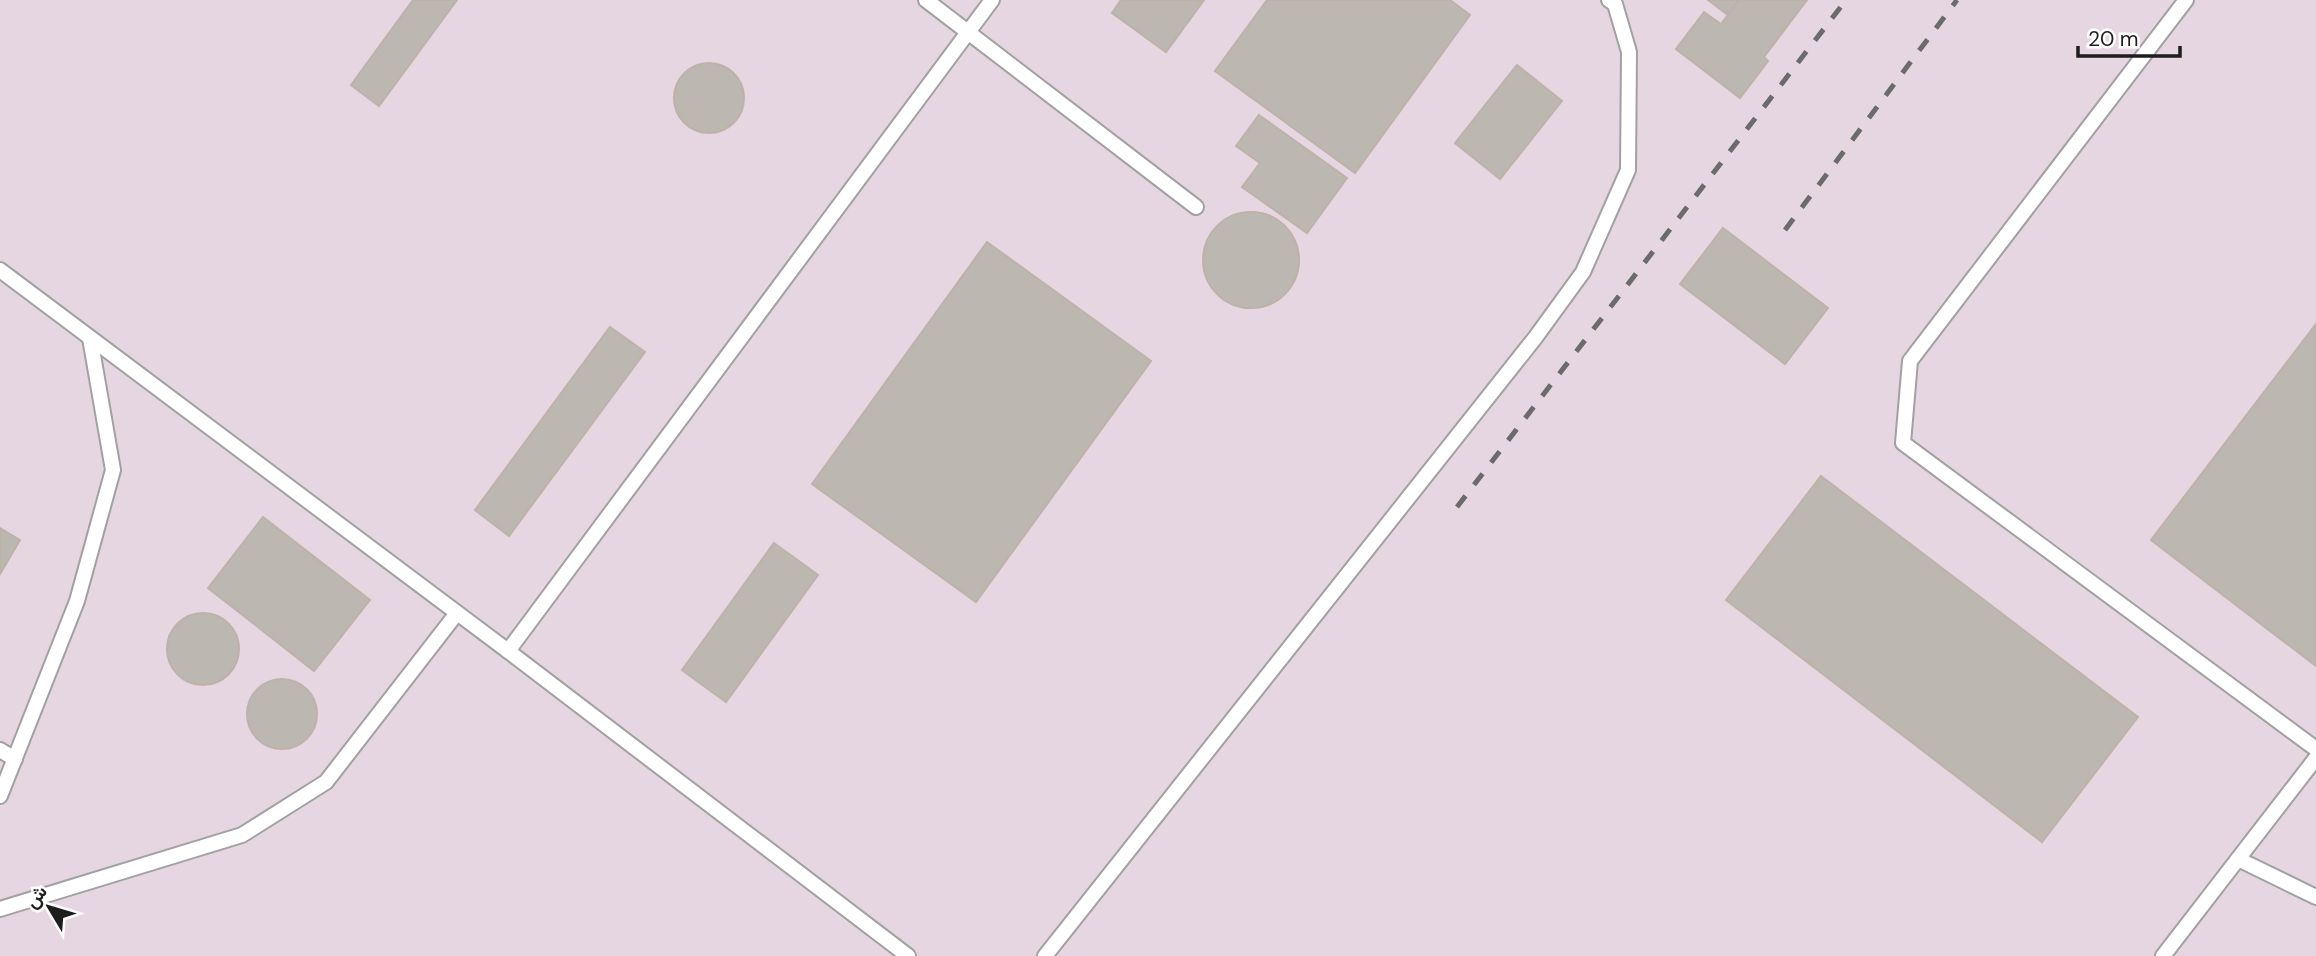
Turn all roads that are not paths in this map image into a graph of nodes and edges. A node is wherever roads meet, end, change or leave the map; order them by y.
1 (926, 0) edge
2 (992, 0) edge
3 (2186, 0) edge
4 (1614, 1) edge
5 (969, 31) junction
6 (1196, 207) dead end
7 (0, 270) edge
8 (90, 338) junction
9 (457, 613) junction
10 (508, 651) junction
11 (0, 750) edge
12 (2316, 750) edge
13 (2316, 758) edge
14 (15, 759) junction
15 (0, 796) edge
16 (2238, 859) junction
17 (2316, 897) edge
18 (0, 909) edge
19 (908, 956) edge
20 (1045, 956) edge
21 (2163, 956) edge

1 - 5 lane
2 - 5 lane
3 - 12 lane
4 - 20 lane
5 - 6 lane
5 - 10 lane
7 - 8 lane
8 - 9 lane
8 - 14 lane
9 - 10 lane
9 - 18 lane
10 - 19 lane
11 - 14 lane
13 - 16 lane
14 - 15 lane
16 - 17 lane
16 - 21 lane

